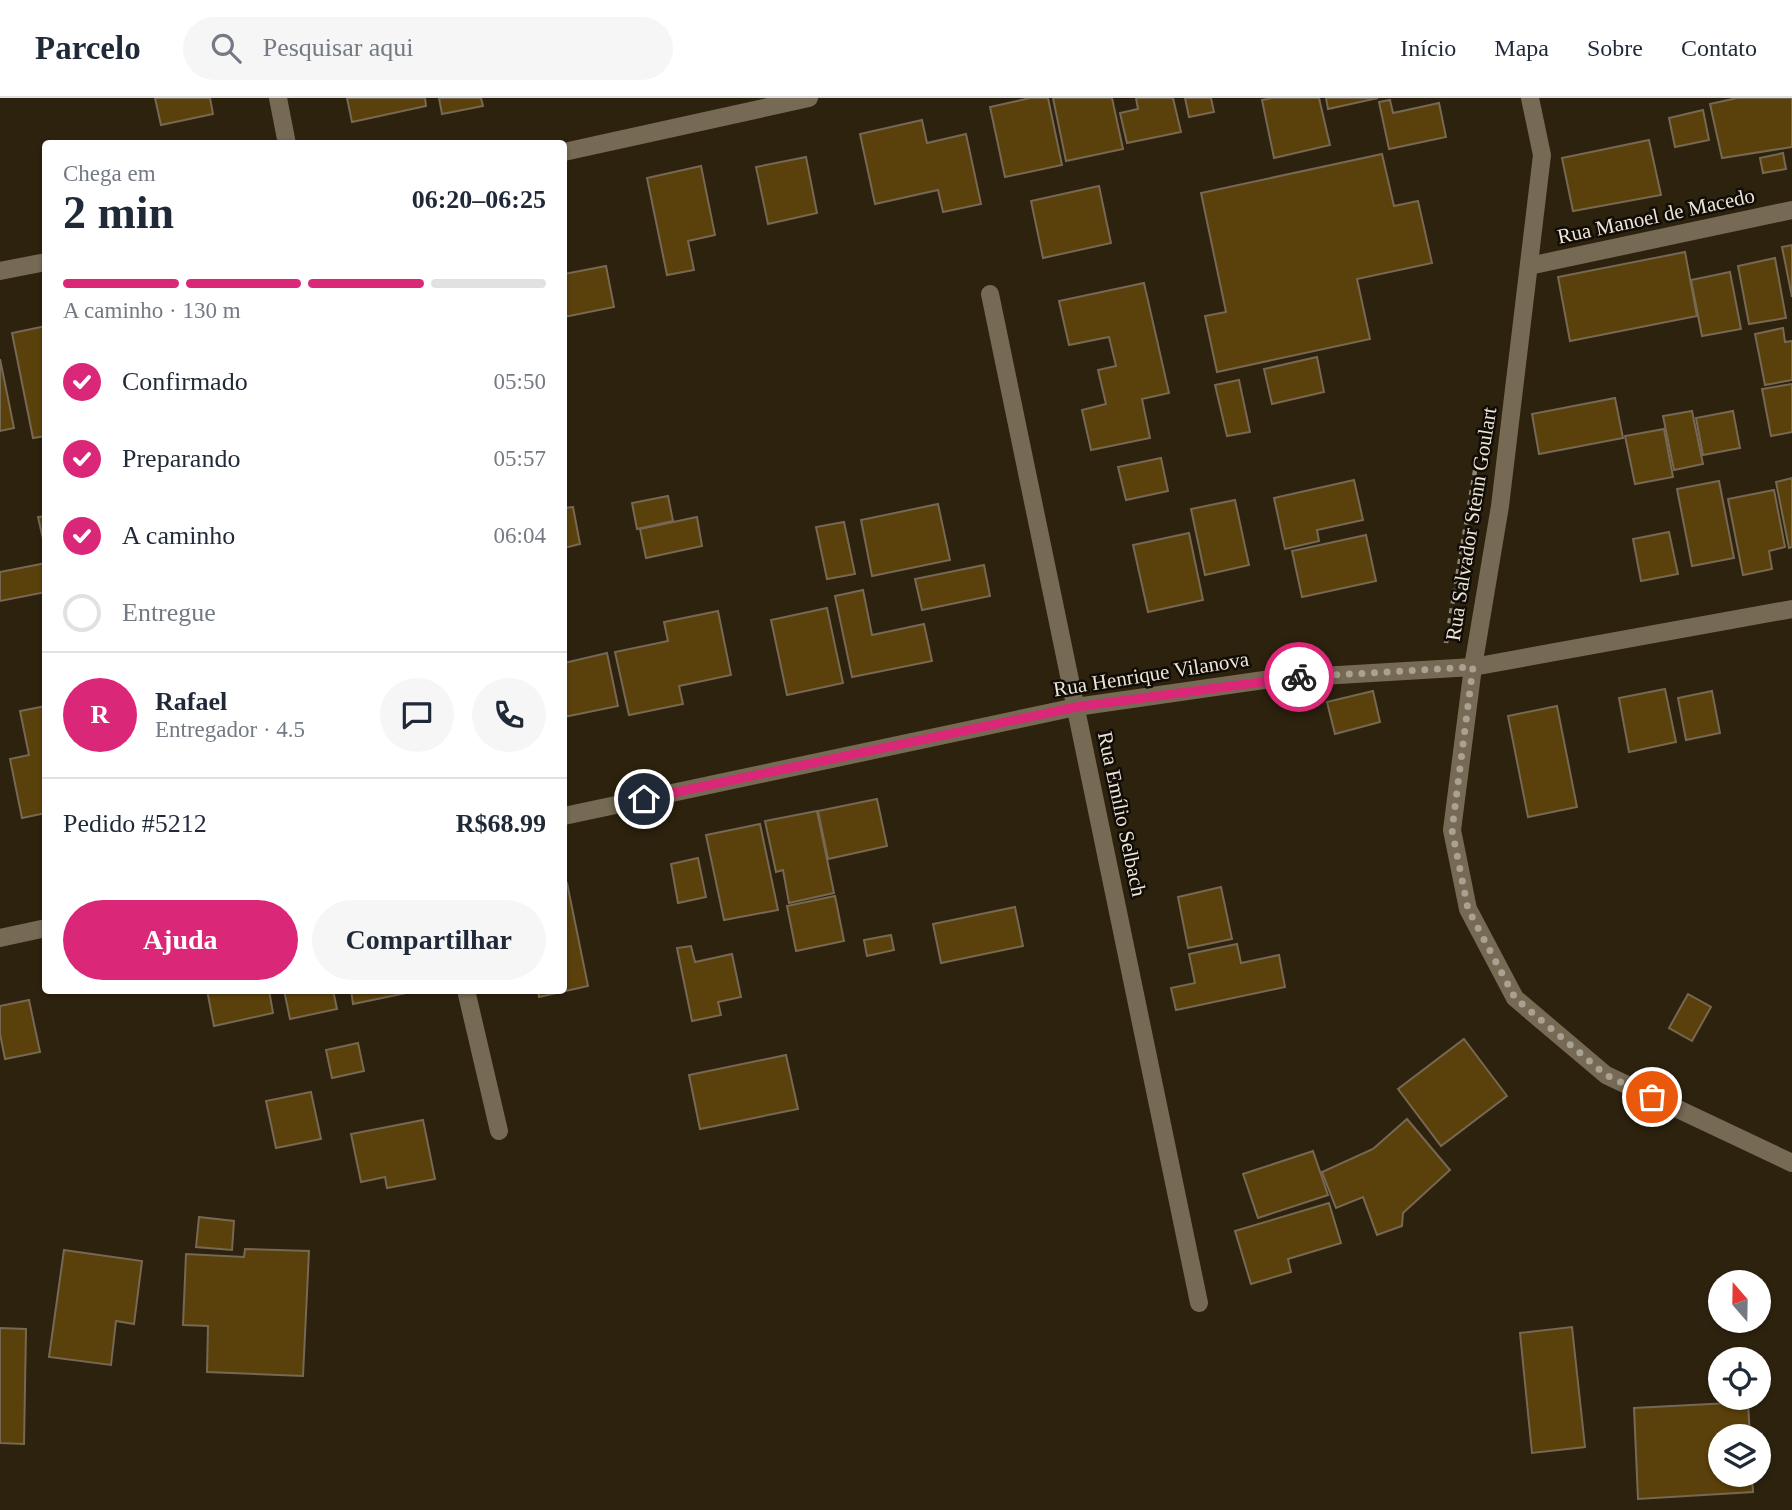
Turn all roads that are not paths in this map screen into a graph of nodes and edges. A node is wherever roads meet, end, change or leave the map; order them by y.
1 (278, 98) edge
2 (809, 98) edge
3 (1530, 98) edge
4 (286, 140) edge
5 (567, 151) edge
6 (1792, 210) edge
7 (42, 263) edge
8 (1529, 266) junction
9 (0, 271) edge
10 (990, 294) dead end
11 (1792, 609) edge
12 (1473, 667) junction
13 (1076, 707) junction
14 (567, 815) edge
15 (42, 929) edge
16 (0, 938) edge
17 (467, 994) edge
18 (499, 1131) dead end
19 (1792, 1163) edge
20 (1199, 1303) dead end

1 - 4 street
2 - 5 street
3 - 8 street, Rua Salvador Stenn Goulart
6 - 8 street, Rua Manoel de Macedo
7 - 9 street
8 - 12 street, Rua Salvador Stenn Goulart
10 - 13 street, Rua Emílio Selbach
11 - 12 street, Rua Henrique Vilanova
12 - 13 street, Rua Henrique Vilanova
12 - 19 street, Rua Salvador Stenn Goulart
13 - 14 street, Rua Henrique Vilanova
13 - 20 street, Rua Emílio Selbach
15 - 16 street
17 - 18 street

